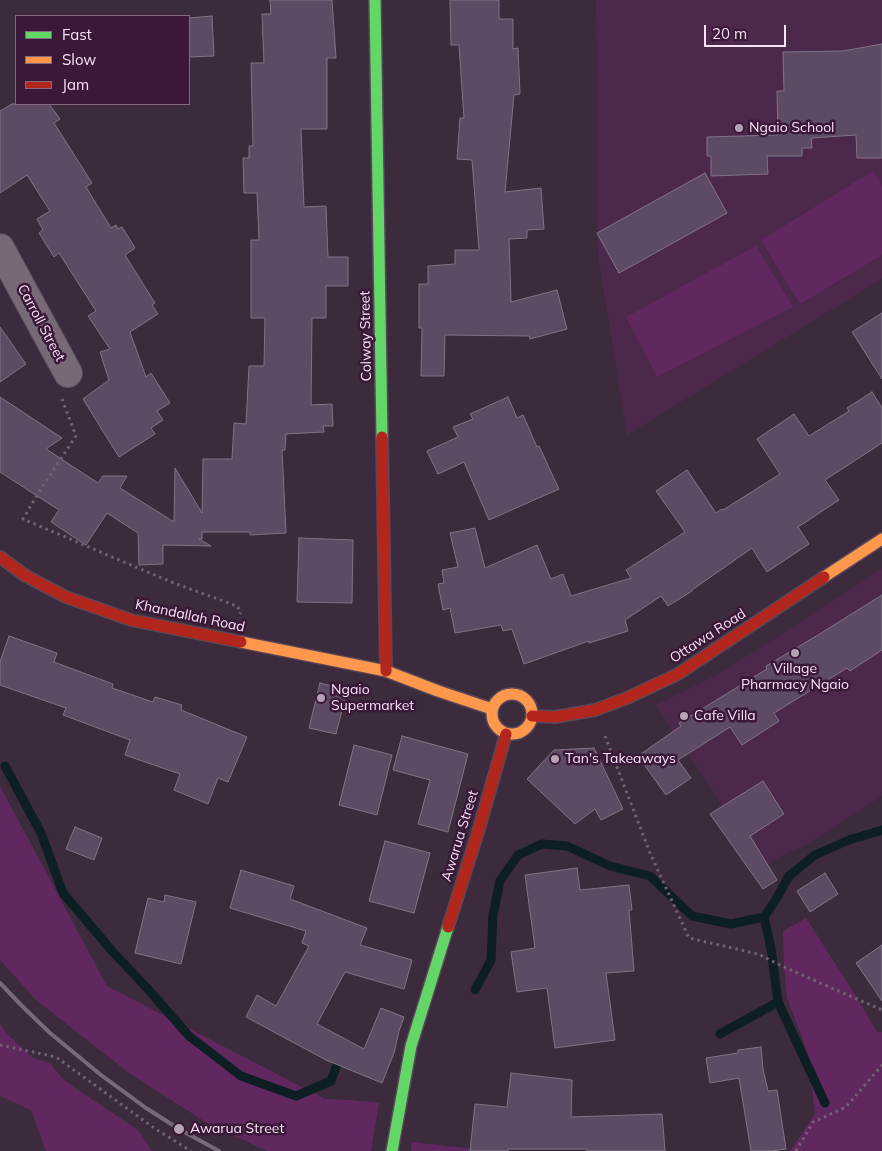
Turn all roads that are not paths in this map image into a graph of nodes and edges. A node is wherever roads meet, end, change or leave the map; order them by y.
1 (375, 0) edge
2 (0, 248) edge
3 (68, 373) road end
4 (882, 539) edge
5 (0, 557) edge
6 (386, 671) junction
7 (492, 709) junction
8 (532, 716) junction
9 (506, 734) junction
10 (392, 1151) edge

1 - 6 street, Colway Street
2 - 3 street, Carroll Street
4 - 8 street, Ottawa Road
5 - 6 street, Khandallah Road
6 - 7 street
7 - 8 street
7 - 9 street
8 - 9 street
9 - 10 street, Awarua Street

